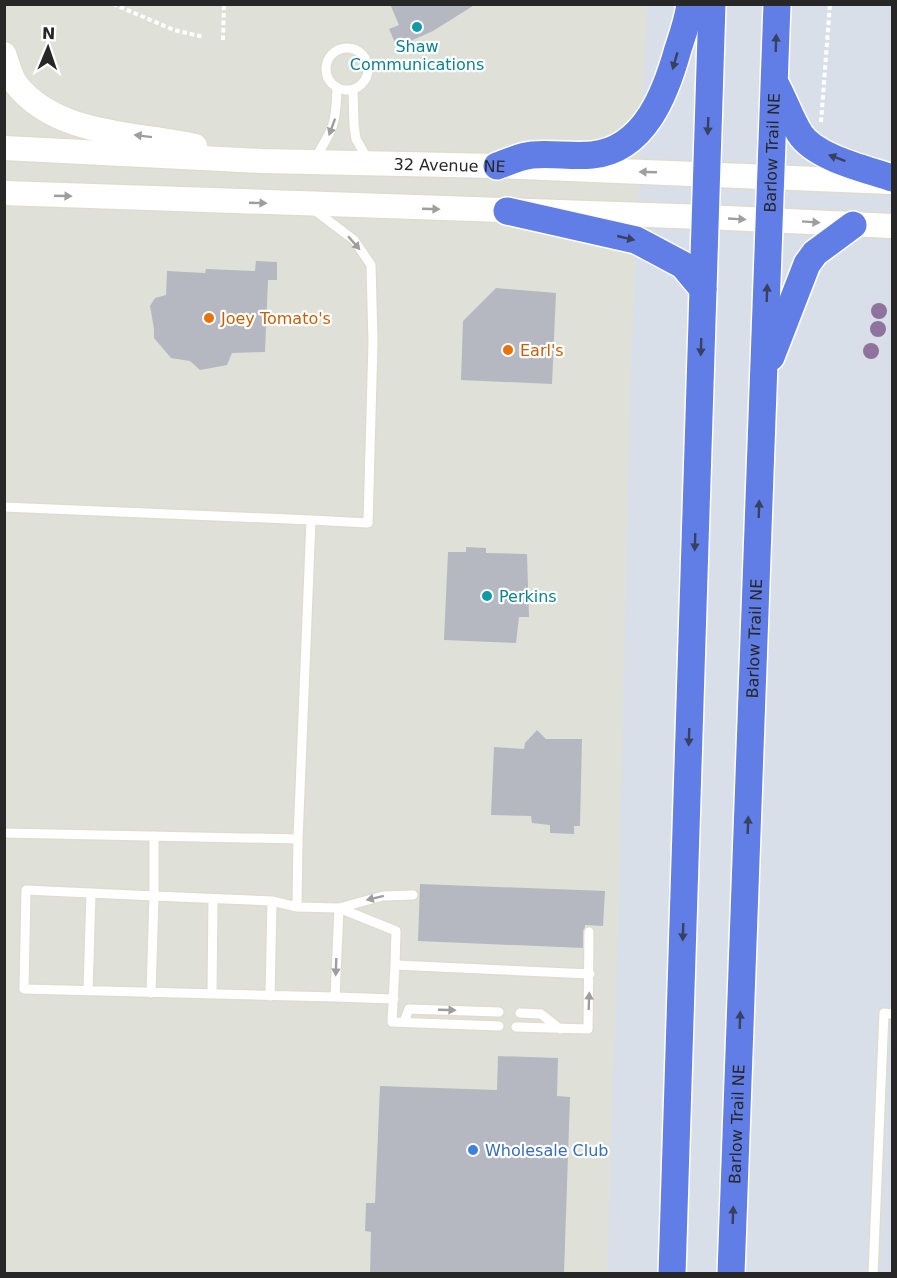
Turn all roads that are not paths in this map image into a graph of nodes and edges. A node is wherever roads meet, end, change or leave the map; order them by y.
1 (690, 4) edge
2 (712, 4) edge
3 (777, 4) edge
4 (4, 54) edge
5 (774, 81) junction
6 (338, 87) junction
7 (354, 89) junction
8 (4, 148) edge
9 (262, 161) junction
10 (313, 163) junction
11 (371, 165) junction
12 (497, 166) junction
13 (706, 175) junction
14 (771, 177) junction
15 (892, 180) edge
16 (4, 194) edge
17 (309, 205) junction
18 (507, 211) junction
19 (705, 217) junction
20 (770, 221) junction
21 (853, 225) junction
22 (892, 226) edge
23 (703, 289) junction
24 (764, 374) junction
25 (4, 507) edge
26 (311, 520) junction
27 (4, 833) edge
28 (154, 836) junction
29 (298, 839) junction
30 (91, 893) junction
31 (413, 895) dead end
32 (154, 896) junction
33 (213, 899) junction
34 (272, 901) junction
35 (297, 907) junction
36 (339, 908) junction
37 (590, 932) dead end
38 (395, 965) junction
39 (590, 974) junction
40 (88, 991) junction
41 (151, 993) junction
42 (212, 994) junction
43 (270, 996) junction
44 (335, 997) junction
45 (394, 999) junction
46 (499, 1012) dead end
47 (520, 1013) dead end
48 (892, 1014) edge
49 (404, 1022) junction
50 (500, 1026) dead end
51 (516, 1027) dead end
52 (561, 1029) junction
53 (672, 1274) edge
54 (731, 1274) edge
55 (873, 1274) edge

1 -> 12 main road
2 -> 13 main road
5 -> 3 main road, Barlow Trail NE
9 -> 4 main road
5 - 14 main road, Barlow Trail NE
15 -> 5 main road
6 - 7 lane
6 - 7 lane
6 -> 10 lane
7 - 11 lane
8 - 9 main road, 32 Avenue NE
9 - 10 main road, 32 Avenue NE
10 - 11 main road, 32 Avenue NE
11 - 12 main road, 32 Avenue NE
13 -> 12 main road, 32 Avenue NE
13 - 14 main road, 32 Avenue NE
13 - 19 main road
14 - 15 main road, 32 Avenue NE
14 - 20 main road, Barlow Trail NE
16 -> 17 main road
17 -> 18 main road
17 -> 26 lane
18 - 19 main road
18 -> 23 main road
19 -> 20 main road
19 - 23 main road
20 -> 21 main road
24 -> 20 main road, Barlow Trail NE
21 - 22 main road
21 - 24 main road
23 -> 53 main road
54 -> 24 main road, Barlow Trail NE
25 - 26 lane
26 - 29 lane
27 - 28 lane
28 - 29 lane
28 - 32 lane
29 - 35 lane
30 - 32 lane
30 - 40 lane
30 - 40 lane
31 -> 36 lane
32 - 33 lane
32 - 41 lane
33 - 34 lane
33 - 42 lane
34 - 35 lane
34 - 43 lane
35 - 36 lane
36 - 38 lane
36 -> 44 lane
37 - 39 lane
38 - 39 lane
38 - 45 lane
52 -> 39 lane
40 - 41 lane
41 - 42 lane
42 - 43 lane
43 - 44 lane
44 - 45 lane
45 - 49 lane
49 -> 46 lane
47 - 52 lane
48 - 55 lane
49 - 50 lane
51 - 52 lane

